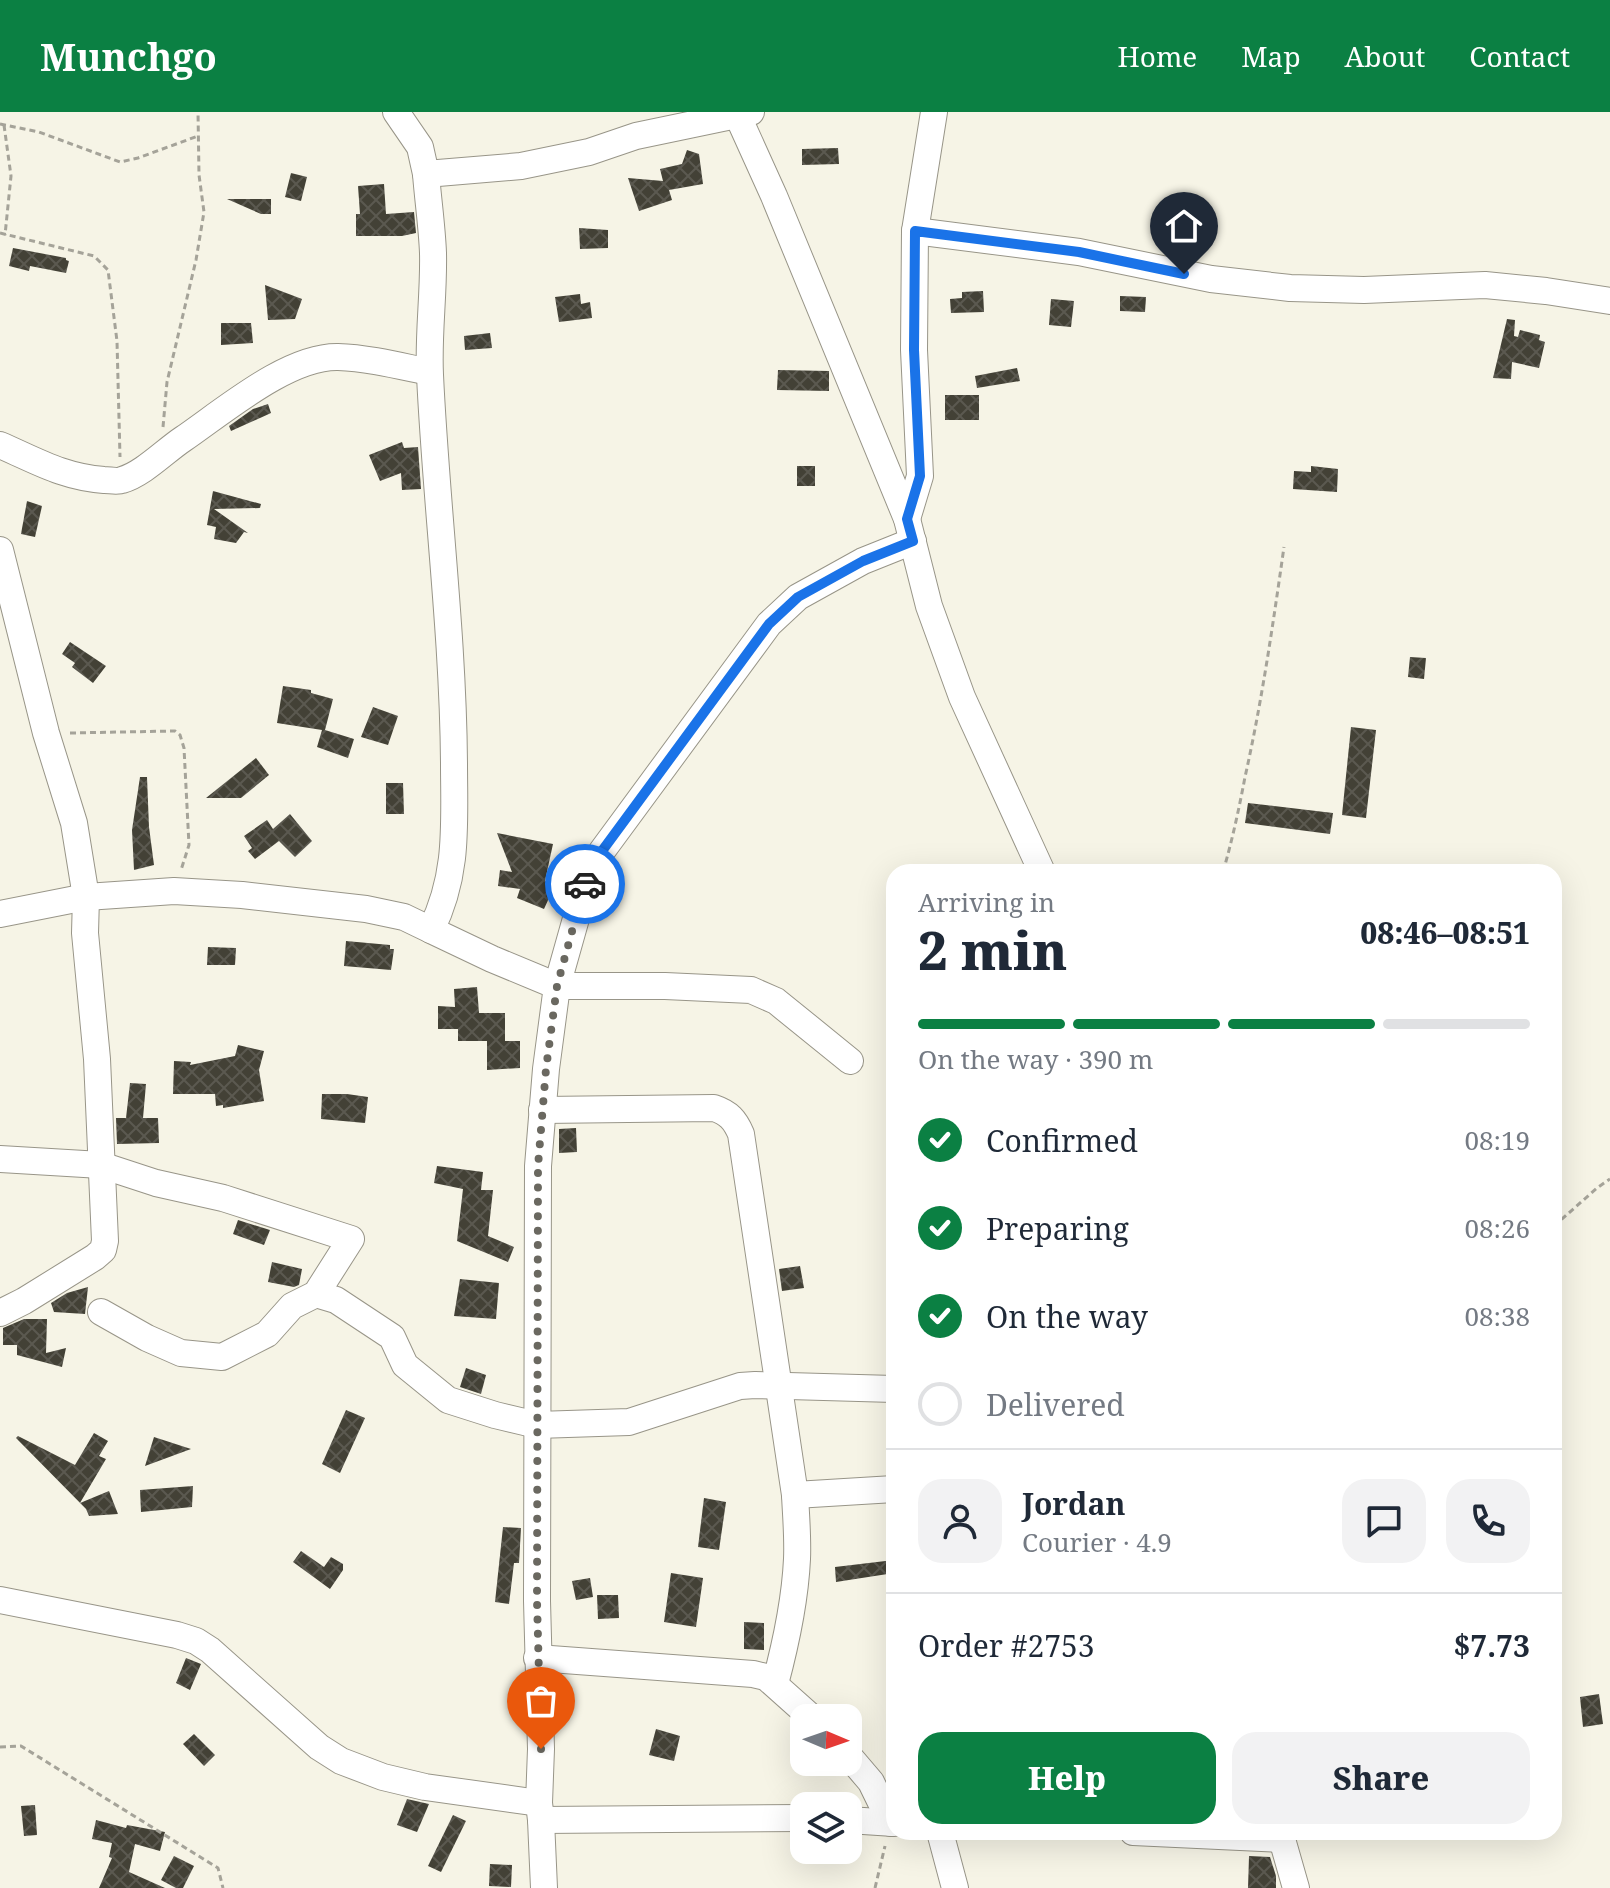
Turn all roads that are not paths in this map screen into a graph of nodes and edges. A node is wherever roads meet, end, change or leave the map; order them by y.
1 (396, 112) edge
2 (934, 112) edge
3 (741, 113) edge
4 (426, 174) junction
5 (915, 231) junction
6 (1610, 301) edge
7 (429, 372) junction
8 (0, 445) edge
9 (910, 530) junction
10 (0, 550) edge
11 (1038, 864) edge
12 (86, 897) junction
13 (0, 914) edge
14 (431, 930) junction
15 (557, 986) junction
16 (850, 1061) dead end
17 (542, 1110) junction
18 (0, 1159) edge
19 (101, 1165) junction
20 (316, 1294) junction
21 (101, 1312) dead end
22 (0, 1313) edge
23 (779, 1387) junction
24 (886, 1389) edge
25 (537, 1425) junction
26 (886, 1489) edge
27 (795, 1495) junction
28 (0, 1600) edge
29 (537, 1658) junction
30 (775, 1684) junction
31 (797, 1704) edge
32 (862, 1771) edge
33 (886, 1811) edge
34 (540, 1812) junction
35 (790, 1818) edge
36 (862, 1821) edge
37 (886, 1823) edge
38 (942, 1840) edge
39 (1282, 1840) edge
40 (544, 1888) edge
41 (955, 1888) edge
42 (1296, 1888) edge

1 - 4 street
2 - 5 street
3 - 4 street
3 - 9 street
4 - 7 street
5 - 6 street
5 - 9 street
7 - 8 street
7 - 14 street
9 - 11 street
9 - 15 street
10 - 12 street
12 - 13 street
12 - 14 street
12 - 19 street
14 - 15 street
15 - 16 street
15 - 17 street
17 - 23 street
17 - 25 street
18 - 19 street
19 - 20 street
19 - 22 street
20 - 21 street
20 - 25 street
23 - 24 street
23 - 25 street
23 - 27 street
25 - 29 street
26 - 27 street
27 - 30 street
28 - 34 street
29 - 30 street
29 - 34 street
30 - 31 street
32 - 33 street
34 - 35 street
34 - 40 street
36 - 37 street
38 - 41 street
39 - 42 street

